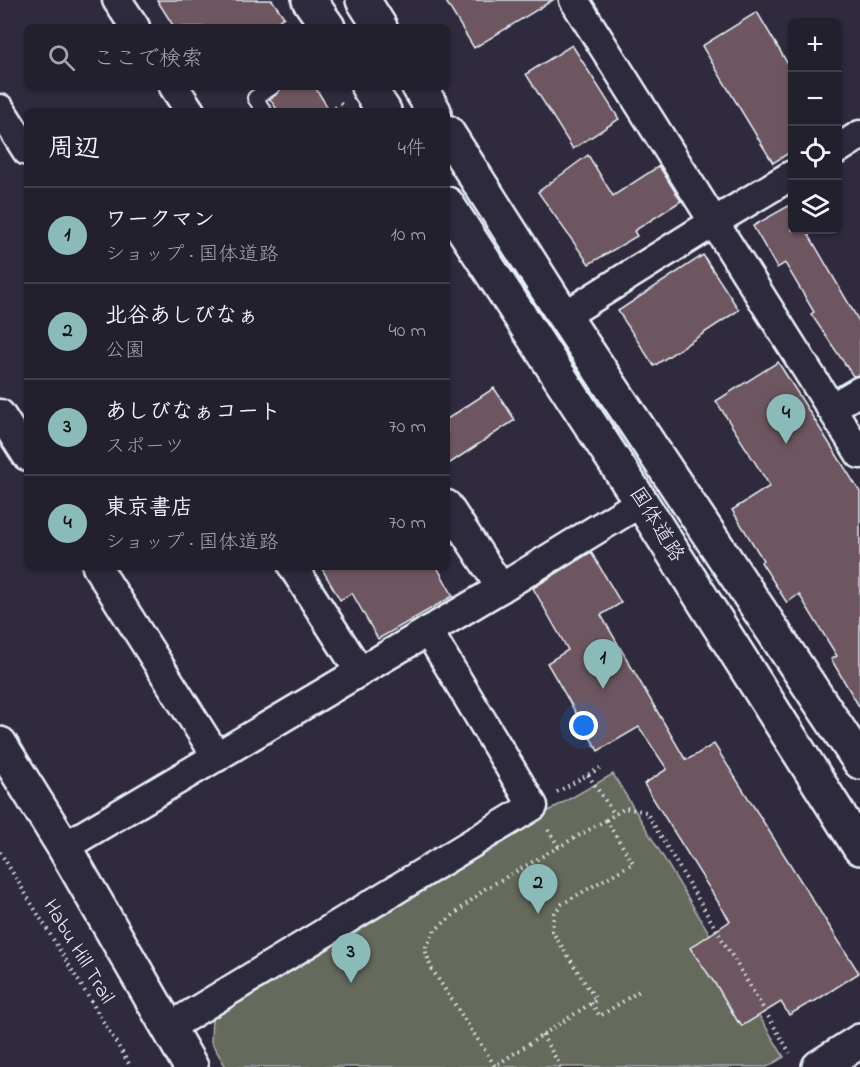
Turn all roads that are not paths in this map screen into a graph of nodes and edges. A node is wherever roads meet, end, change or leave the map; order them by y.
1 (117, 0) edge
2 (309, 0) edge
3 (363, 0) edge
4 (574, 0) edge
5 (133, 24) edge
6 (326, 24) edge
7 (379, 24) edge
8 (176, 90) edge
9 (267, 90) edge
10 (370, 90) edge
11 (421, 90) edge
12 (188, 108) edge
13 (262, 108) edge
14 (382, 108) edge
15 (432, 108) edge
16 (0, 109) edge
17 (860, 135) edge
18 (450, 137) edge
19 (24, 146) edge
20 (842, 146) edge
21 (788, 178) edge
22 (450, 209) edge
23 (714, 222) junction
24 (564, 316) junction
25 (860, 391) edge
26 (831, 408) junction
27 (0, 414) edge
28 (24, 451) edge
29 (860, 453) edge
30 (641, 502) junction
31 (450, 511) edge
32 (99, 570) edge
33 (295, 570) edge
34 (501, 588) junction
35 (428, 631) junction
36 (360, 672) junction
37 (0, 744) edge
38 (217, 757) junction
39 (860, 762) edge
40 (64, 847) junction
41 (860, 848) edge
42 (168, 1028) junction
43 (860, 1041) edge
44 (806, 1063) edge
45 (191, 1067) edge

1 - 5 street
2 - 6 main road
3 - 7 main road
4 - 23 street
8 - 12 street
9 - 13 lane
10 - 14 main road
11 - 15 main road
16 - 19 street
17 - 20 street
18 - 24 main road, 国体道路
21 - 23 street
22 - 30 main road, 国体道路
23 - 24 street
23 - 26 street
24 - 39 main road, 国体道路
25 - 26 street
26 - 29 street
27 - 28 street
30 - 34 street
30 - 41 main road, 国体道路
31 - 34 street
32 - 38 street
33 - 36 street
34 - 35 street
35 - 36 street
35 - 42 street
36 - 38 street
37 - 40 main road
38 - 40 street
40 - 42 main road
42 - 45 main road
43 - 44 main road

